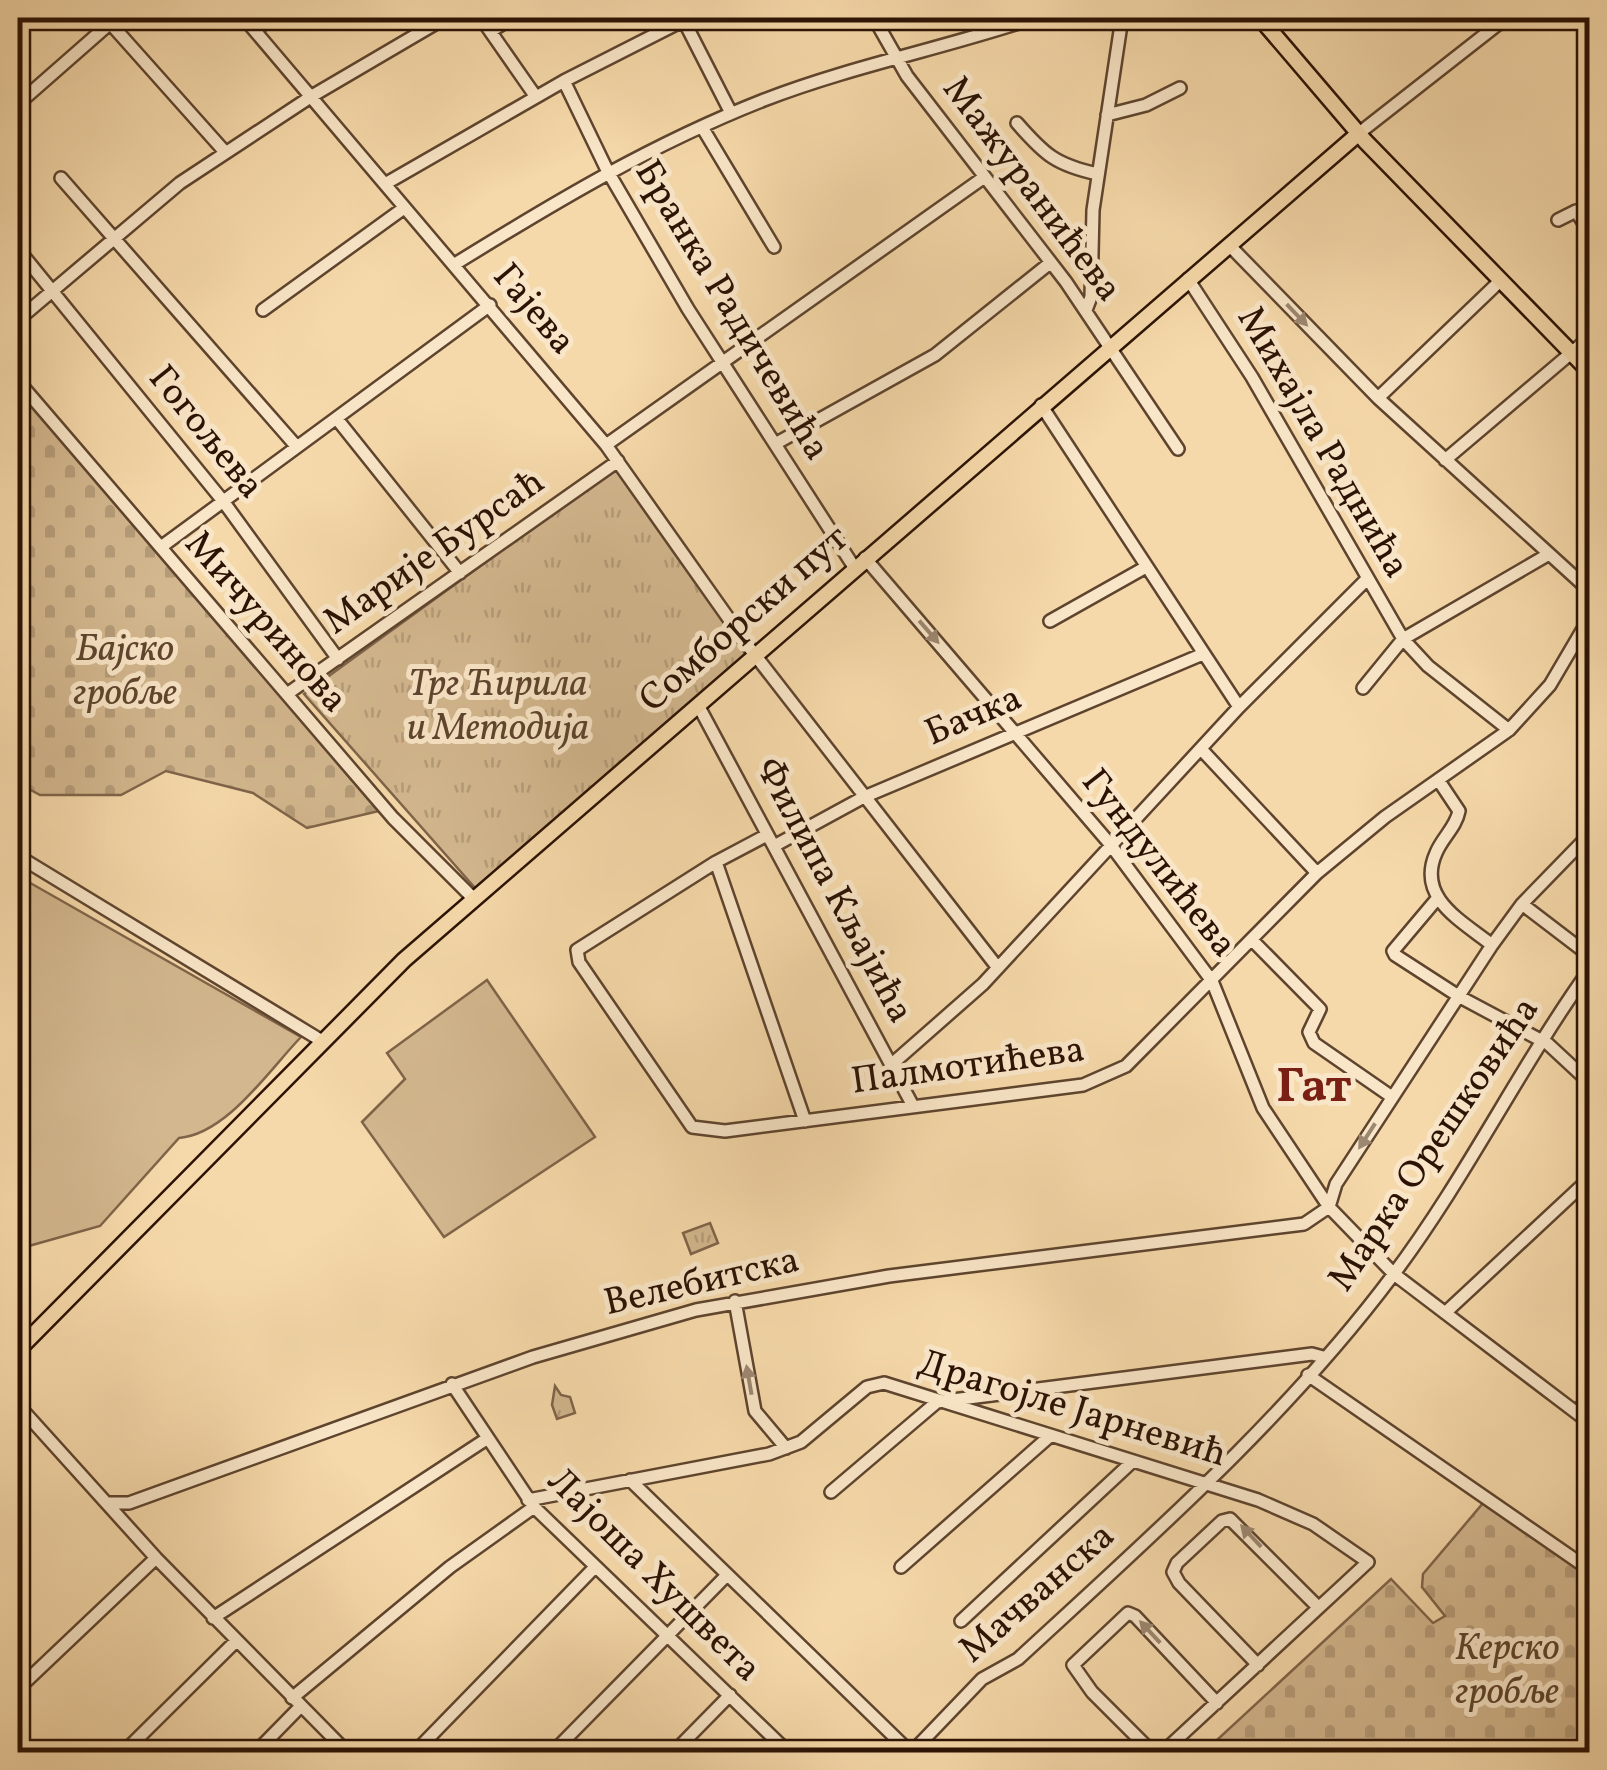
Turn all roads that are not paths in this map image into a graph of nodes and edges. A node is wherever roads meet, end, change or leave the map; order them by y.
1 (244, 18) edge
2 (270, 18) edge
3 (444, 18) edge
4 (481, 18) edge
5 (512, 18) edge
6 (874, 18) edge
7 (1034, 18) edge
8 (1122, 18) edge
9 (1260, 18) edge
10 (1506, 18) edge
11 (677, 19) edge
12 (113, 20) edge
13 (255, 31) junction
14 (492, 31) junction
15 (896, 60) junction
16 (564, 81) junction
17 (1180, 88) dead end
18 (312, 96) junction
19 (536, 97) junction
20 (18, 104) edge
21 (731, 113) junction
22 (1107, 115) junction
23 (1018, 123) dead end
24 (702, 127) junction
25 (1358, 134) junction
26 (225, 152) junction
27 (607, 170) junction
28 (1098, 174) junction
29 (60, 178) dead end
30 (983, 178) junction
31 (385, 184) junction
32 (404, 208) junction
33 (1558, 220) dead end
34 (1590, 233) edge
35 (114, 236) junction
36 (1228, 245) junction
37 (774, 247) dead end
38 (18, 249) edge
39 (455, 264) junction
40 (1050, 264) junction
41 (1188, 279) junction
42 (1500, 281) junction
43 (50, 290) junction
44 (490, 305) junction
45 (263, 310) dead end
46 (1086, 310) junction
47 (18, 320) edge
48 (1590, 336) edge
49 (1111, 346) junction
50 (1572, 352) junction
51 (723, 366) junction
52 (1590, 372) edge
53 (18, 381) edge
54 (1378, 398) junction
55 (1041, 405) junction
56 (337, 419) junction
57 (775, 444) junction
58 (606, 445) junction
59 (298, 447) junction
60 (1178, 448) dead end
61 (1445, 460) junction
62 (618, 461) junction
63 (223, 500) junction
64 (161, 547) junction
65 (1549, 554) junction
66 (860, 563) junction
67 (1146, 566) junction
68 (460, 573) junction
69 (1366, 580) junction
70 (1590, 590) edge
71 (1590, 617) edge
72 (1050, 621) dead end
73 (1403, 639) junction
74 (1202, 654) junction
75 (757, 656) junction
76 (338, 659) junction
77 (1363, 688) dead end
78 (287, 694) junction
79 (698, 704) junction
80 (1239, 707) junction
81 (1509, 730) junction
82 (1015, 732) junction
83 (1202, 749) junction
84 (1439, 782) junction
85 (864, 797) junction
86 (1590, 834) edge
87 (770, 841) junction
88 (1110, 844) junction
89 (18, 856) edge
90 (716, 862) junction
91 (1317, 873) junction
92 (473, 898) junction
93 (1436, 900) junction
94 (1522, 904) junction
95 (1252, 941) junction
96 (586, 942) joint
97 (1492, 946) junction
98 (1590, 956) edge
99 (998, 968) junction
100 (1590, 969) edge
101 (1212, 981) junction
102 (1460, 997) junction
103 (1540, 1039) junction
104 (322, 1041) junction
105 (892, 1064) junction
106 (1590, 1083) edge
107 (1392, 1097) junction
108 (912, 1106) junction
109 (805, 1120) junction
110 (1590, 1178) edge
111 (1329, 1208) junction
112 (1394, 1274) junction
113 (735, 1301) junction
114 (1445, 1314) junction
115 (18, 1350) edge
116 (1323, 1357) junction
117 (1308, 1375) junction
118 (452, 1384) junction
119 (1590, 1394) edge
120 (978, 1396) junction
121 (938, 1402) junction
122 (18, 1405) edge
123 (975, 1413) junction
124 (1576, 1413) junction
125 (1590, 1422) edge
126 (1050, 1436) junction
127 (488, 1438) junction
128 (786, 1448) junction
129 (1134, 1461) junction
130 (630, 1480) junction
131 (1206, 1485) junction
132 (831, 1492) dead end
133 (531, 1504) junction
134 (121, 1511) junction
135 (156, 1558) junction
136 (595, 1566) junction
137 (901, 1567) dead end
138 (1590, 1570) edge
139 (726, 1575) junction
140 (1318, 1607) junction
141 (213, 1618) junction
142 (961, 1621) dead end
143 (667, 1636) junction
144 (236, 1642) junction
145 (1258, 1665) junction
146 (18, 1689) edge
147 (730, 1695) junction
148 (296, 1702) junction
149 (1217, 1703) junction
150 (124, 1752) edge
151 (256, 1752) edge
152 (347, 1752) edge
153 (415, 1752) edge
154 (554, 1752) edge
155 (674, 1752) edge
156 (788, 1752) edge
157 (911, 1752) edge
158 (1152, 1752) edge
159 (1164, 1752) edge

1 - 13 street, Гајева
2 - 13 street
3 - 18 street
4 - 14 street
5 - 14 street
6 - 15 street, Мажуранићева
7 - 15 street
8 - 22 street
9 - 25 main road
10 - 25 street, Сомборски пут
11 - 16 street
11 - 21 street
12 - 20 street
12 - 26 street
13 - 18 street, Гајева
14 - 19 street
15 - 21 street
15 - 30 street, Мажуранићева
16 - 19 street
16 - 27 street, Бранка Радичевића
17 - 22 street
18 - 26 street
18 - 31 street, Гајева
19 - 31 street
21 - 24 street
22 - 28 street
23 - 28 street
24 - 27 street
24 - 37 street
25 - 36 main road, Сомборски пут
25 - 42 main road
26 - 35 street
27 - 39 street
27 - 51 street, Бранка Радичевића
28 - 46 street
29 - 35 street
30 - 40 street, Мажуранићева
30 - 51 street
31 - 32 street, Гајева
32 - 39 street, Гајева
32 - 45 street
33 - 34 street
35 - 43 street
35 - 59 street
36 - 41 main road, Сомборски пут
36 -> 54 street
38 - 43 street, Гогољева
39 - 44 street, Гајева
40 - 46 street, Мажуранићева
40 - 57 street
41 - 49 main road, Сомборски пут
41 - 69 street, Михајла Раднића
42 - 50 main road
42 - 54 street
43 - 47 street
43 - 63 street, Гогољева
44 - 56 street
44 - 58 street, Гајева
46 - 49 street, Мажуранићева
48 - 50 street
49 - 55 main road, Сомборски пут
49 - 60 street, Мажуранићева
50 - 52 main road
50 - 61 street
51 - 57 street, Бранка Радичевића
51 - 58 street
53 - 64 street, Мичуринова
54 - 61 street
55 - 66 main road, Сомборски пут
55 - 67 street
56 - 59 street
56 - 68 street
57 - 66 street, Бранка Радичевића
58 - 62 street, Гајева
59 - 63 street
61 - 65 street
62 - 68 street, Марије Бурсаћ
62 - 75 street, Гајева
63 - 64 street
63 - 76 street, Гогољева
64 - 78 street, Мичуринова
65 - 70 street
65 - 73 street
66 - 75 main road, Сомборски пут
66 -> 82 street, Гундулићева
67 - 72 street
67 - 74 street
68 - 76 street, Марије Бурсаћ
69 - 73 street, Михајла Раднића
69 - 80 street
71 - 81 street, Палмотићева
73 - 77 street
73 - 81 street, Михајла Раднића
74 - 80 street
74 - 82 street, Бачка
75 - 79 main road, Сомборски пут
75 - 85 street, Гајева
76 - 78 street, Марије Бурсаћ
78 - 92 street, Мичуринова
79 - 87 street, Филипа Кљајића
79 - 92 main road, Сомборски пут
80 - 83 street
81 - 84 street, Палмотићева
82 - 85 street, Бачка
82 - 88 street, Гундулићева
83 - 88 street
83 - 91 street
84 - 91 street, Палмотићева
84 - 93 street
85 - 87 street, Бачка
85 - 99 street, Гајева
86 - 94 street
87 - 90 street, Бачка
87 - 105 street, Филипа Кљајића
88 - 99 street
88 - 101 street, Гундулићева
89 - 104 street
90 - 96 street, Бачка
90 - 109 street
91 - 95 street, Палмотићева
92 - 104 main road, Сомборски пут
93 - 97 street
93 - 102 street
94 - 97 street
94 - 98 street
95 - 101 street, Палмотићева
95 - 107 street
96 - 109 street, Палмотићева
97 - 102 street
99 - 105 street
100 - 103 street, Марка Орешковића
101 - 108 street, Палмотићева
101 - 111 street, Гундулићева
102 - 103 street
102 - 107 street
103 - 106 street
103 - 112 street, Марка Орешковића
104 - 115 main road, Сомборски пут
105 - 108 street, Филипа Кљајића
107 -> 111 street
108 - 109 street, Палмотићева
110 - 114 street
111 - 112 street, Гундулићева
111 - 113 street, Велебитска
112 - 114 street, Гундулићева
112 - 116 street, Марка Орешковића
113 - 118 street, Велебитска
128 -> 113 street
114 - 124 street, Гундулићева
116 - 117 street, Марка Орешковића
116 - 120 street
117 - 131 street, Марка Орешковића
117 - 138 street
118 - 127 street, Лајоша Хушвета
118 - 134 street, Велебитска
119 - 124 street
120 - 121 street
120 - 123 street
121 - 123 street, Драгојле Јарневић
121 - 128 street, Драгојле Јарневић
121 - 132 street
122 - 134 street, Велебитска
123 - 126 street, Драгојле Јарневић
124 - 125 street, Гундулићева
126 - 129 street, Драгојле Јарневић
126 - 137 street
127 - 133 street, Лајоша Хушвета
127 - 141 street
128 - 130 street, Драгојле Јарневић
129 - 131 street, Драгојле Јарневић
129 - 142 street
130 - 133 street, Драгојле Јарневић
130 - 139 street
131 - 140 street, Драгојле Јарневић
131 - 157 street, Мачванска
133 - 136 street, Лајоша Хушвета
133 - 148 street
134 - 135 street
135 - 141 street
135 - 146 street
136 - 143 street, Лајоша Хушвета
136 - 153 street
139 - 143 street
139 - 157 street
140 - 145 street
140 -> 145 street
141 - 144 street
143 - 147 street, Лајоша Хушвета
143 - 154 street
144 - 148 street
144 - 150 street
145 - 149 street
147 - 155 street
147 - 156 street, Лајоша Хушвета
148 - 151 street
148 - 152 street
149 -> 158 street
149 - 159 street

